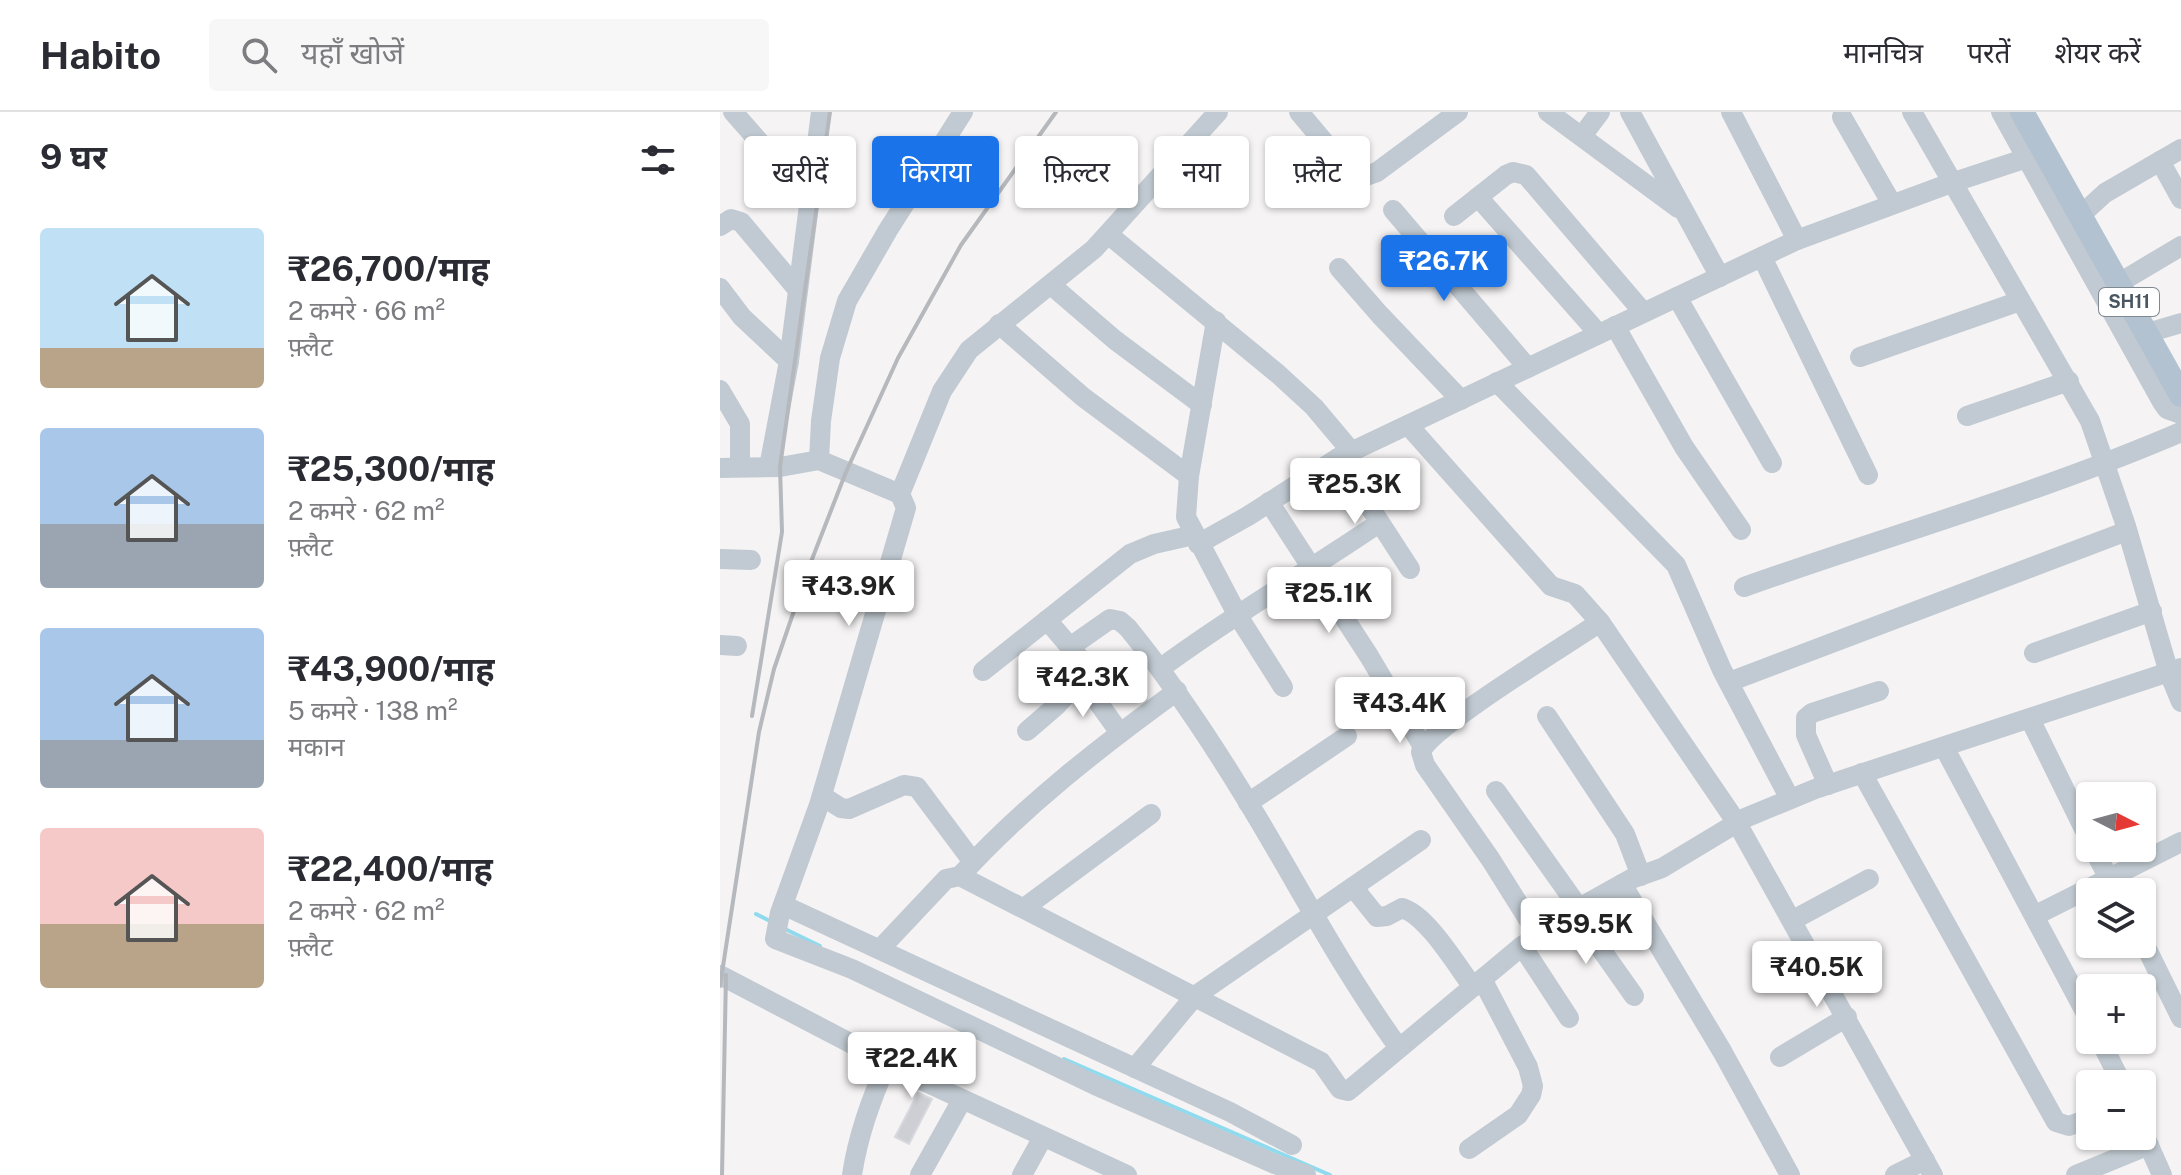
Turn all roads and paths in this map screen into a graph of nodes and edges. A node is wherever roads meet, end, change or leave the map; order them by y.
1 (733, 112) edge
2 (821, 112) edge
3 (963, 112) edge
4 (1218, 112) edge
5 (1299, 112) edge
6 (1458, 112) edge
7 (1548, 112) edge
8 (1600, 112) edge
9 (1630, 112) edge
10 (1731, 112) edge
11 (1912, 112) edge
12 (2001, 112) edge
13 (2022, 112) edge
14 (1842, 117) dead end
15 (754, 136) edge
16 (818, 136) edge
17 (1582, 136) junction
18 (2181, 149) edge
19 (2027, 158) junction
20 (2160, 161) junction
21 (1951, 183) junction
22 (1478, 197) junction
23 (2181, 199) edge
24 (1892, 204) junction
25 (808, 208) edge
26 (1393, 210) dead end
27 (2080, 212) junction
28 (1685, 213) junction
29 (1454, 216) dead end
30 (720, 226) edge
31 (1109, 235) junction
32 (1797, 240) junction
33 (2181, 246) edge
34 (1762, 257) junction
35 (1339, 268) dead end
36 (1720, 277) junction
37 (2119, 283) junction
38 (1051, 285) junction
39 (720, 288) edge
40 (798, 290) junction
41 (1677, 297) junction
42 (2020, 301) junction
43 (1643, 312) junction
44 (1216, 321) junction
45 (2181, 323) edge
46 (999, 324) junction
47 (1606, 330) junction
48 (2147, 333) junction
49 (1860, 357) dead end
50 (789, 361) junction
51 (1528, 368) junction
52 (2069, 381) junction
53 (1497, 382) junction
54 (720, 390) edge
55 (2181, 395) edge
56 (1461, 400) junction
57 (1202, 405) junction
58 (2181, 414) edge
59 (1967, 416) dead end
60 (1408, 425) junction
61 (2181, 432) edge
62 (1344, 455) junction
63 (819, 460) junction
64 (1772, 463) dead end
65 (2106, 464) junction
66 (769, 467) junction
67 (730, 468) edge
68 (1868, 475) dead end
69 (1189, 476) junction
70 (900, 494) junction
71 (1269, 502) junction
72 (1379, 523) junction
73 (1741, 530) dead end
74 (2127, 531) junction
75 (1196, 539) junction
76 (720, 559) edge
77 (751, 560) dead end
78 (1312, 569) junction
79 (1410, 569) dead end
80 (1744, 587) dead end
81 (2152, 611) junction
82 (1238, 616) junction
83 (1047, 620) junction
84 (1600, 622) junction
85 (1070, 647) junction
86 (2034, 653) dead end
87 (1161, 668) junction
88 (2175, 670) edge
89 (983, 671) dead end
90 (1082, 680) junction
91 (1729, 682) junction
92 (1283, 687) dead end
93 (1177, 691) junction
94 (1879, 691) dead end
95 (2181, 702) edge
96 (1547, 716) dead end
97 (2030, 719) junction
98 (1027, 731) dead end
99 (1120, 733) junction
100 (1347, 736) dead end
101 (1423, 747) junction
102 (1944, 747) junction
103 (1862, 773) junction
104 (1828, 785) junction
105 (1496, 791) dead end
106 (822, 796) junction
107 (1790, 799) junction
108 (1248, 803) junction
109 (2076, 813) edge
110 (1151, 814) dead end
111 (1737, 823) junction
112 (1421, 840) dead end
113 (2181, 842) edge
114 (967, 869) junction
115 (2125, 878) edge
116 (1869, 879) dead end
117 (1632, 880) junction
118 (1353, 887) junction
119 (2076, 900) edge
120 (1024, 908) junction
121 (1576, 909) junction
122 (1313, 915) junction
123 (2036, 915) junction
124 (779, 917) junction
125 (1793, 920) junction
126 (1530, 941) junction
127 (880, 949) junction
128 (2151, 958) edge
129 (720, 975) edge
130 (1477, 983) junction
131 (2076, 994) edge
132 (1195, 996) junction
133 (1634, 996) dead end
134 (1847, 1017) junction
135 (1569, 1018) dead end
136 (2181, 1018) edge
137 (1399, 1048) junction
138 (1780, 1057) dead end
139 (887, 1063) junction
140 (1135, 1068) junction
141 (962, 1100) junction
142 (2076, 1123) edge
143 (1043, 1137) junction
144 (1292, 1145) dead end
145 (1469, 1149) dead end
146 (2121, 1150) edge
147 (2151, 1150) edge
148 (1929, 1167) edge
149 (852, 1175) edge
150 (920, 1175) edge
151 (1022, 1175) edge
152 (1127, 1175) edge
153 (1306, 1175) edge
154 (1790, 1175) edge
155 (1895, 1175) edge
156 (2076, 1175) edge
157 (2162, 1175) edge

1 - 15 street
2 - 16 street
3 - 63 street
4 - 31 street
5 - 6 street
7 - 17 street
8 - 17 street
9 - 28 street
10 - 32 street
11 - 21 street
12 - 19 street
13 - 27 main road, SH11
14 - 24 street
17 - 28 street
18 - 20 street
19 - 21 street
19 - 58 street
20 - 23 street
20 - 27 street
21 - 24 street
21 - 42 street
22 - 29 street
22 - 43 street
22 - 47 street
24 - 32 street
25 - 40 street
26 - 51 street
27 - 37 main road, SH11
28 - 36 street
30 - 40 street
31 - 38 street
31 - 44 street
32 - 34 street
33 - 37 street
34 - 36 street
34 - 68 street
35 - 56 street
36 - 41 street
37 - 48 main road, SH11
38 - 46 street
38 - 57 street
39 - 50 street
40 - 50 street
41 - 43 street
41 - 64 street
42 - 49 street
42 - 52 street
43 - 47 street
44 - 57 street
44 - 62 street
45 - 48 street
46 - 69 street
46 - 70 street
47 - 51 street
47 - 73 street
48 - 55 main road, SH11
50 - 66 street
51 - 53 street
52 - 59 street
52 - 65 street
53 - 56 street
53 - 91 street
54 - 67 street
56 - 60 street
57 - 69 street
60 - 62 street
60 - 84 street
61 - 65 street
62 - 71 street
62 - 72 street
63 - 66 street
63 - 70 street
65 - 74 street
65 - 80 street
66 - 67 street
69 - 75 street
70 - 106 street
71 - 75 street
71 - 78 street
72 - 78 street
72 - 79 street
74 - 81 street
74 - 91 street
75 - 82 street
75 - 83 street
76 - 77 street
78 - 82 street
78 - 101 street
81 - 86 street
81 - 88 street
82 - 87 street
82 - 92 street
83 - 85 street
83 - 89 street
84 - 101 street
84 - 111 street
85 - 87 street
85 - 90 street
87 - 93 street
88 - 95 street
88 - 97 street
90 - 98 street
90 - 99 street
91 - 107 street
93 - 99 street
93 - 108 street
94 - 104 street
96 - 117 street
97 - 102 street
97 - 109 street
99 - 114 street
100 - 108 street
101 - 126 street
102 - 103 street
102 - 123 street
103 - 104 street
103 - 142 street
104 - 107 street
105 - 121 street
106 - 114 street
106 - 124 street
107 - 111 street
108 - 122 street
110 - 120 street
111 - 117 street
111 - 125 street
112 - 118 street
113 - 115 street
114 - 120 street
114 - 127 street
116 - 125 street
117 - 121 street
117 - 154 street
118 - 122 street
118 - 130 street
119 - 123 street
120 - 132 street
121 - 126 street
121 - 133 street
122 - 132 street
122 - 137 street
123 - 131 street
124 - 127 street
124 - 153 street
125 - 134 street
126 - 130 street
126 - 135 street
127 - 140 street
128 - 136 street
129 - 139 street
130 - 137 street
130 - 145 street
132 - 137 street
132 - 140 street
134 - 138 street
134 - 148 street
139 - 141 street
139 - 149 street
140 - 144 street
141 - 143 street
141 - 150 street
143 - 151 street
143 - 152 street
146 - 156 street
147 - 157 street
148 - 155 street

